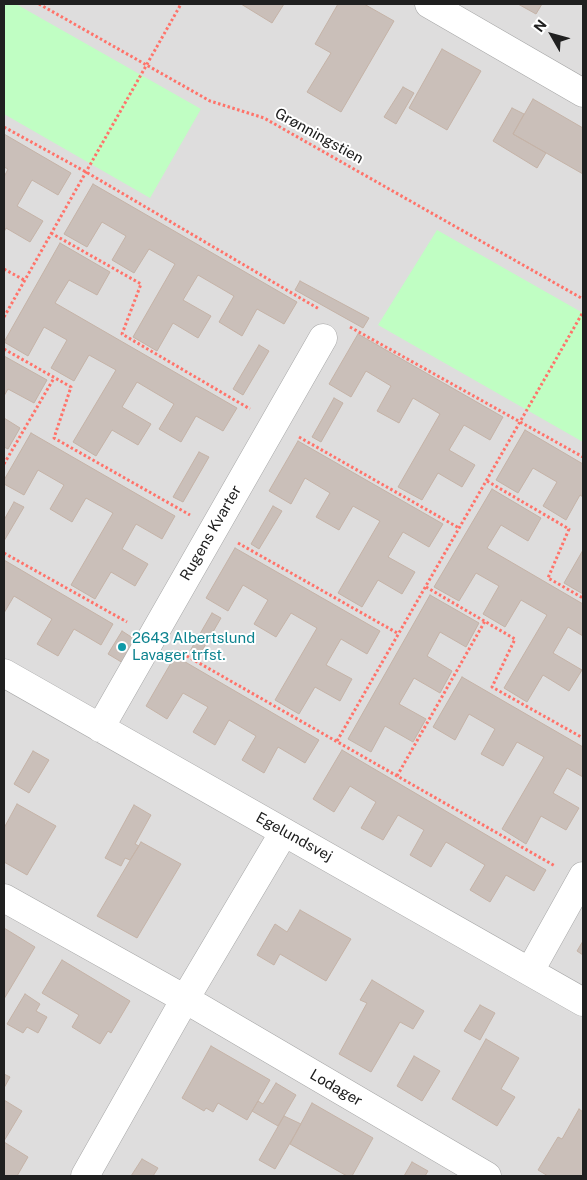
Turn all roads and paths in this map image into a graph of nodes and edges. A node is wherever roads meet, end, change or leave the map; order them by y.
1 (39, 4) edge
2 (181, 4) edge
3 (429, 4) edge
4 (146, 65) junction
5 (583, 93) edge
6 (4, 127) edge
7 (86, 172) junction
8 (51, 233) junction
9 (4, 269) edge
10 (24, 280) junction
11 (583, 299) edge
12 (583, 312) edge
13 (4, 317) edge
14 (331, 325) junction
15 (4, 349) edge
16 (54, 378) junction
17 (521, 421) junction
18 (274, 423) junction
19 (583, 457) edge
20 (4, 464) edge
21 (486, 481) junction
22 (459, 528) junction
23 (214, 529) junction
24 (4, 553) edge
25 (426, 587) junction
26 (583, 598) edge
27 (485, 621) junction
28 (399, 634) junction
29 (152, 636) junction
30 (4, 674) edge
31 (100, 728) junction
32 (583, 738) edge
33 (338, 741) junction
34 (397, 776) junction
35 (284, 832) junction
36 (582, 879) edge
37 (4, 898) edge
38 (530, 971) junction
39 (185, 999) junction
40 (583, 1002) edge
41 (85, 1176) edge
42 (487, 1176) edge

1 - 4 path, Grønningstien
2 - 4 path
3 - 5 street
4 - 7 path
4 - 11 path, Grønningstien
6 - 7 path
7 - 8 path
7 - 14 path
8 - 10 path
8 - 18 path
9 - 10 path
10 - 13 path
12 - 17 path
14 - 17 path
14 - 18 street, Rugens Kvarter
15 - 16 path
16 - 20 path
16 - 23 path
17 - 19 path
17 - 21 path
18 - 22 path
18 - 23 street, Rugens Kvarter
21 - 22 path
21 - 26 path
22 - 25 path
23 - 28 path
23 - 29 street, Rugens Kvarter
24 - 29 path
25 - 27 path
25 - 28 path
27 - 32 path
27 - 34 path
28 - 33 path
29 - 31 street, Rugens Kvarter
29 - 33 path
30 - 31 street, Egelundsvej
31 - 35 street, Egelundsvej
33 - 34 path
34 - 36 path
35 - 38 street, Egelundsvej
35 - 39 street
36 - 38 street
37 - 39 street, Lodager
38 - 40 street, Egelundsvej
39 - 41 street
39 - 42 street, Lodager

